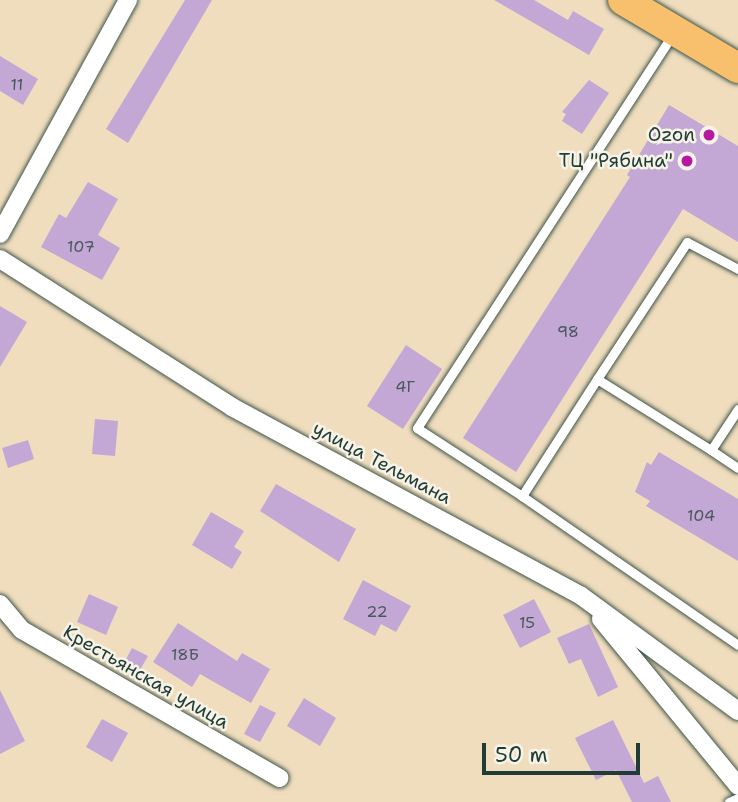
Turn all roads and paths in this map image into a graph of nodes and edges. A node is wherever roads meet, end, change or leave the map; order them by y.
1 (128, 0) edge
2 (623, 0) edge
3 (675, 30) junction
4 (738, 68) edge
5 (0, 234) edge
6 (0, 259) edge
7 (738, 269) edge
8 (597, 379) junction
9 (738, 409) edge
10 (711, 450) junction
11 (738, 468) edge
12 (522, 496) junction
13 (580, 595) junction
14 (0, 604) edge
15 (738, 646) edge
16 (738, 711) edge
17 (279, 778) dead end
18 (738, 786) edge
19 (738, 798) edge
20 (729, 802) edge

1 - 5 street
2 - 3 main road
3 - 4 main road
3 - 12 lane
6 - 13 street, улица Тельмана
7 - 8 lane
8 - 10 lane
8 - 12 lane
9 - 10 lane
10 - 11 lane
12 - 15 lane
13 - 16 street, улица Тельмана
13 - 18 street
14 - 17 street, Крестьянская улица
19 - 20 lane

